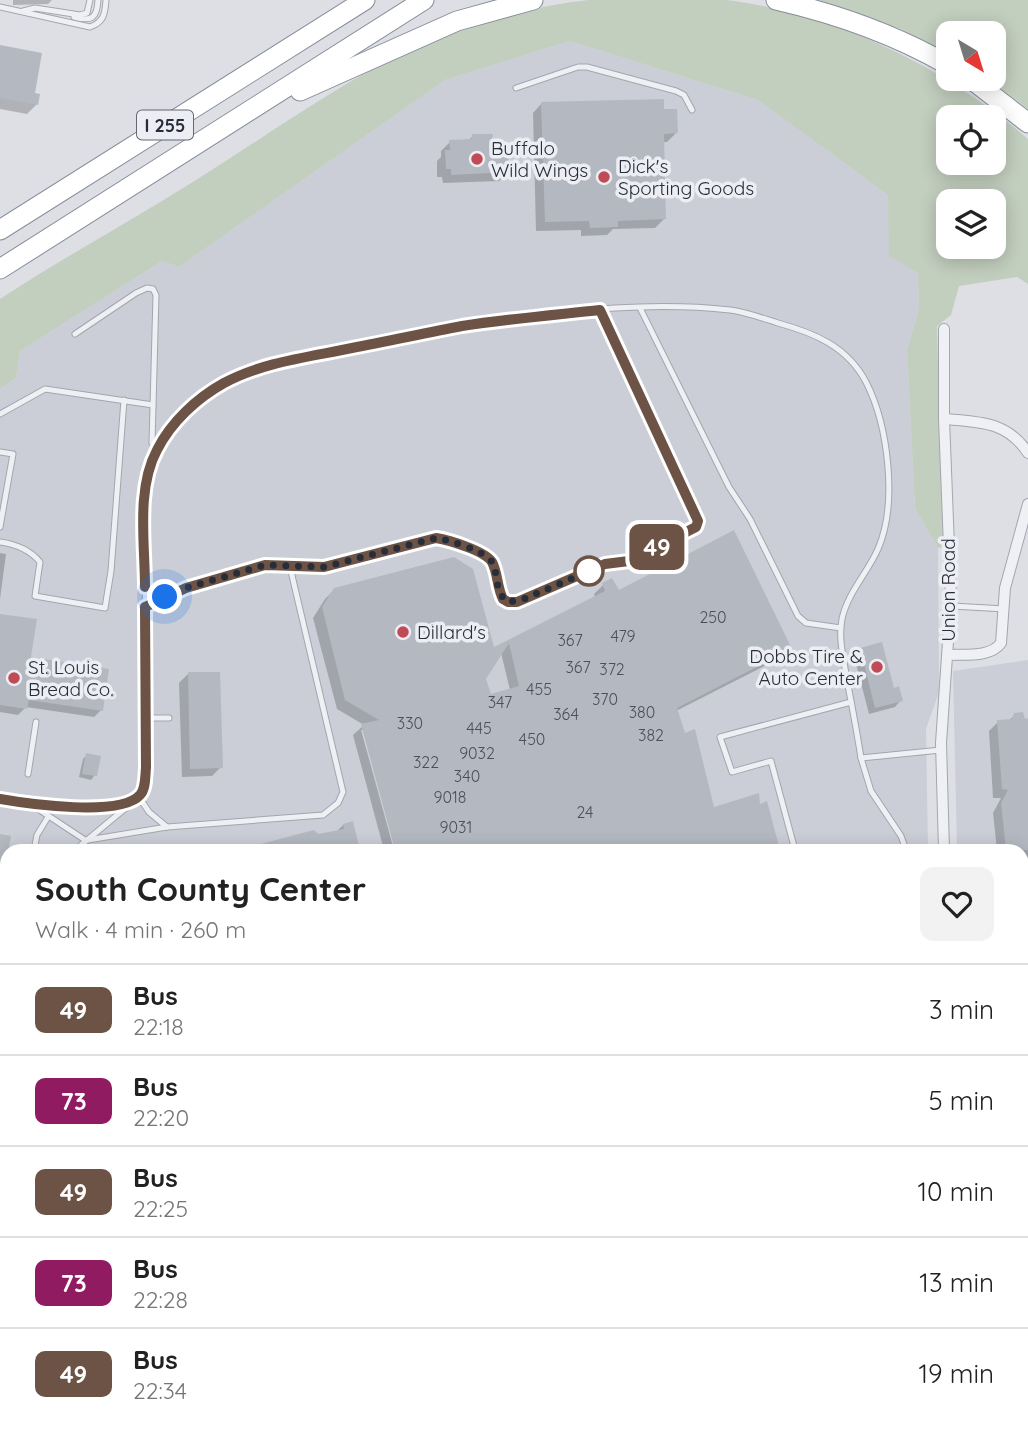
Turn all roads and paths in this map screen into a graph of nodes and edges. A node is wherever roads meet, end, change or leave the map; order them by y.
1 (90, 0) edge
2 (98, 0) edge
3 (106, 0) edge
4 (343, 0) edge
5 (365, 0) edge
6 (424, 0) edge
7 (533, 0) edge
8 (776, 0) edge
9 (0, 8) edge
10 (20, 12) junction
11 (61, 13) junction
12 (296, 41) junction
13 (936, 59) edge
14 (516, 88) dead end
15 (987, 91) edge
16 (692, 110) dead end
17 (238, 118) junction
18 (1028, 123) edge
19 (0, 230) edge
20 (0, 269) edge
21 (640, 308) junction
22 (600, 310) junction
23 (944, 329) dead end
24 (75, 334) dead end
25 (124, 400) junction
26 (153, 405) junction
27 (0, 414) edge
28 (944, 419) junction
29 (156, 451) junction
30 (0, 452) edge
31 (1028, 453) edge
32 (1028, 504) edge
33 (0, 527) edge
34 (0, 542) edge
35 (290, 567) junction
36 (950, 606) junction
37 (145, 607) junction
38 (1004, 609) junction
39 (841, 628) junction
40 (948, 654) junction
41 (851, 702) junction
42 (144, 718) junction
43 (169, 718) dead end
44 (36, 722) dead end
45 (941, 750) junction
46 (861, 758) junction
47 (28, 774) dead end
48 (138, 797) junction
49 (0, 799) edge
50 (32, 805) junction
51 (48, 817) junction
52 (167, 827) junction
53 (85, 840) junction
54 (35, 844) edge
55 (81, 844) edge
56 (793, 844) edge
57 (904, 844) edge
58 (944, 844) edge

1 - 11 lane
2 - 11 lane
3 - 10 lane
4 - 12 highway
5 - 12 highway, I 255
6 - 17 highway, I 255
7 - 17 highway
8 - 13 highway
9 - 10 lane
10 - 11 lane
12 - 19 highway, I 255
14 - 16 lane
15 - 18 highway
17 - 20 highway, I 255
21 - 22 lane
21 - 39 lane
21 - 39 lane
22 - 29 lane
22 - 35 lane
23 - 28 street, Union Road
24 - 26 lane
25 - 26 lane
25 - 27 lane
25 - 34 lane
26 - 29 lane
28 - 31 street
28 - 36 street, Union Road
29 - 37 lane
30 - 33 lane
32 - 38 street
35 - 37 lane
35 - 52 lane
36 - 38 lane
36 - 40 street, Union Road
37 - 42 lane
38 - 40 street
39 - 41 lane
40 - 45 street, Union Road
41 - 46 lane
41 - 56 lane
42 - 43 lane
42 - 48 lane
44 - 47 lane
45 - 46 lane
45 - 58 street, Union Road
46 - 57 lane
48 - 50 lane
48 - 52 lane
48 - 53 lane
49 - 50 lane
50 - 51 lane
51 - 53 lane
51 - 54 lane
52 - 53 lane
53 - 55 lane

